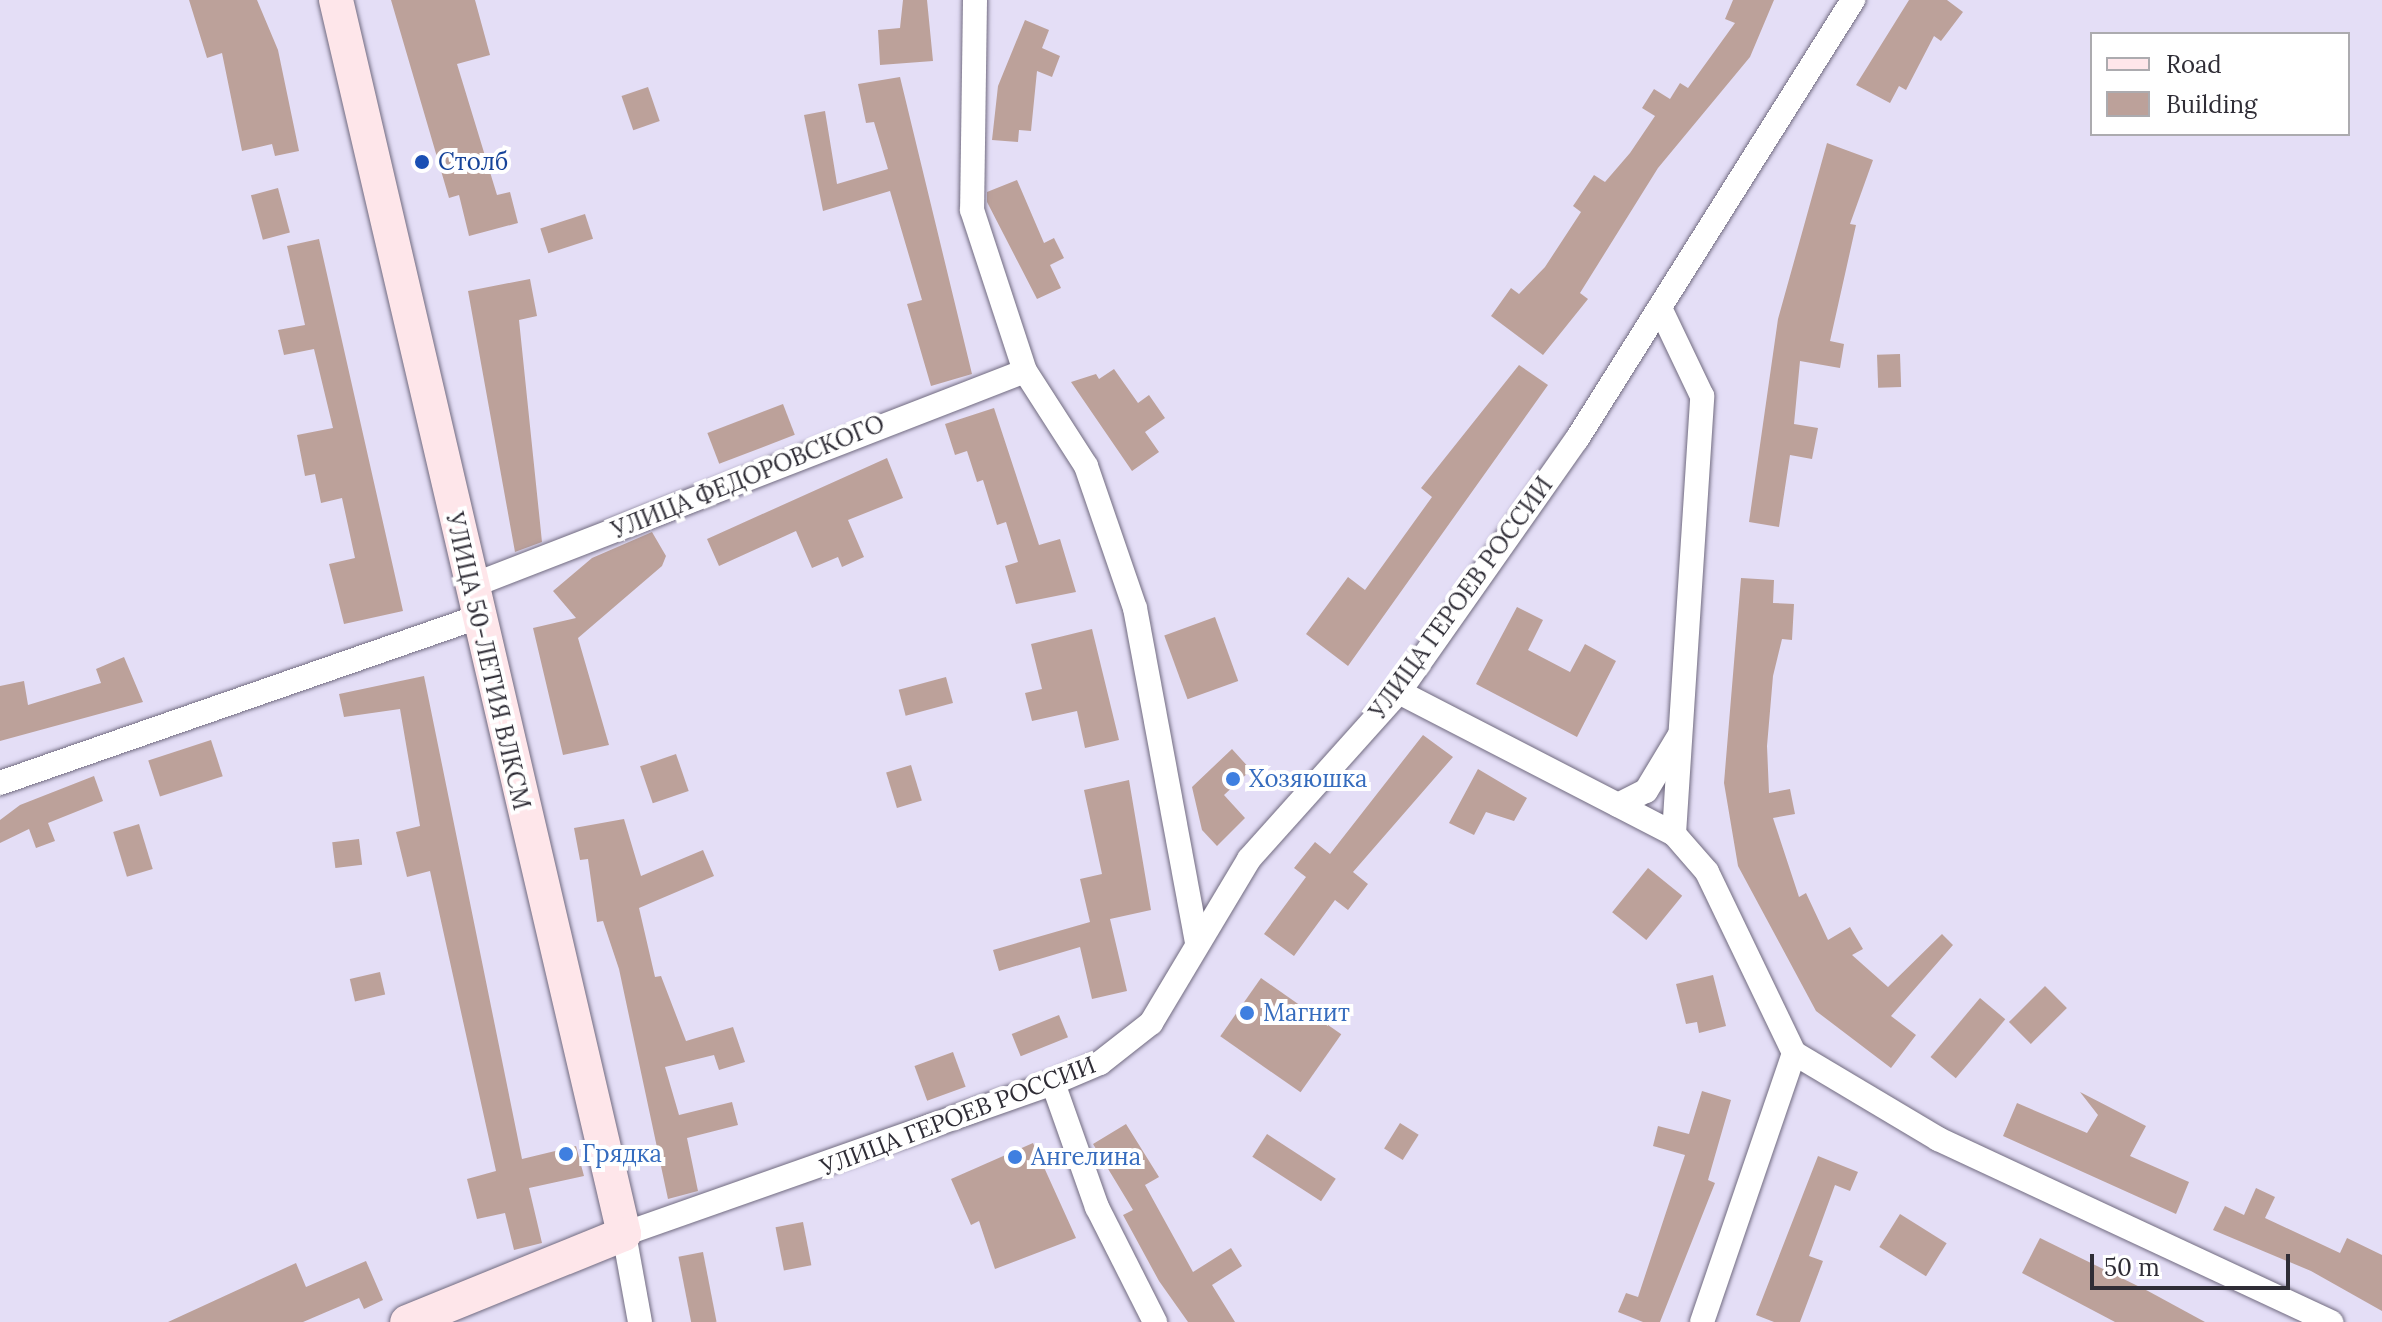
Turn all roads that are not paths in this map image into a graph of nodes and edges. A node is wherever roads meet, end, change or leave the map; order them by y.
1 (336, 0) edge
2 (975, 0) edge
3 (1853, 0) edge
4 (1660, 308) junction
5 (1025, 371) junction
6 (474, 601) junction
7 (1399, 692) junction
8 (1685, 723) junction
9 (0, 783) edge
10 (1618, 805) junction
11 (1674, 834) junction
12 (1197, 941) junction
13 (1794, 1053) junction
14 (1053, 1083) junction
15 (624, 1234) junction
16 (407, 1322) edge
17 (640, 1322) edge
18 (1155, 1322) edge
19 (1702, 1322) edge
20 (2331, 1322) edge

1 - 6 street, УЛИЦА 50-ЛЕТИЯ ВЛКСМ
2 - 5 street
3 - 4 street, УЛИЦА ГЕРОЕВ РОССИИ
4 - 7 street, УЛИЦА ГЕРОЕВ РОССИИ
4 - 8 street
5 - 6 street, УЛИЦА ФЕДОРОВСКОГО
5 - 12 street
6 - 9 street, УЛИЦА ФЕДОРОВСКОГО
6 - 15 street, УЛИЦА 50-ЛЕТИЯ ВЛКСМ
7 - 10 street
7 - 12 street, УЛИЦА ГЕРОЕВ РОССИИ
8 - 10 street
8 - 11 street
10 - 11 street
11 - 13 street
12 - 14 street, УЛИЦА ГЕРОЕВ РОССИИ
13 - 19 street
13 - 20 street
14 - 15 street, УЛИЦА ГЕРОЕВ РОССИИ
14 - 18 street
15 - 16 street
15 - 17 street, УЛИЦА 50-ЛЕТИЯ ВЛКСМ

